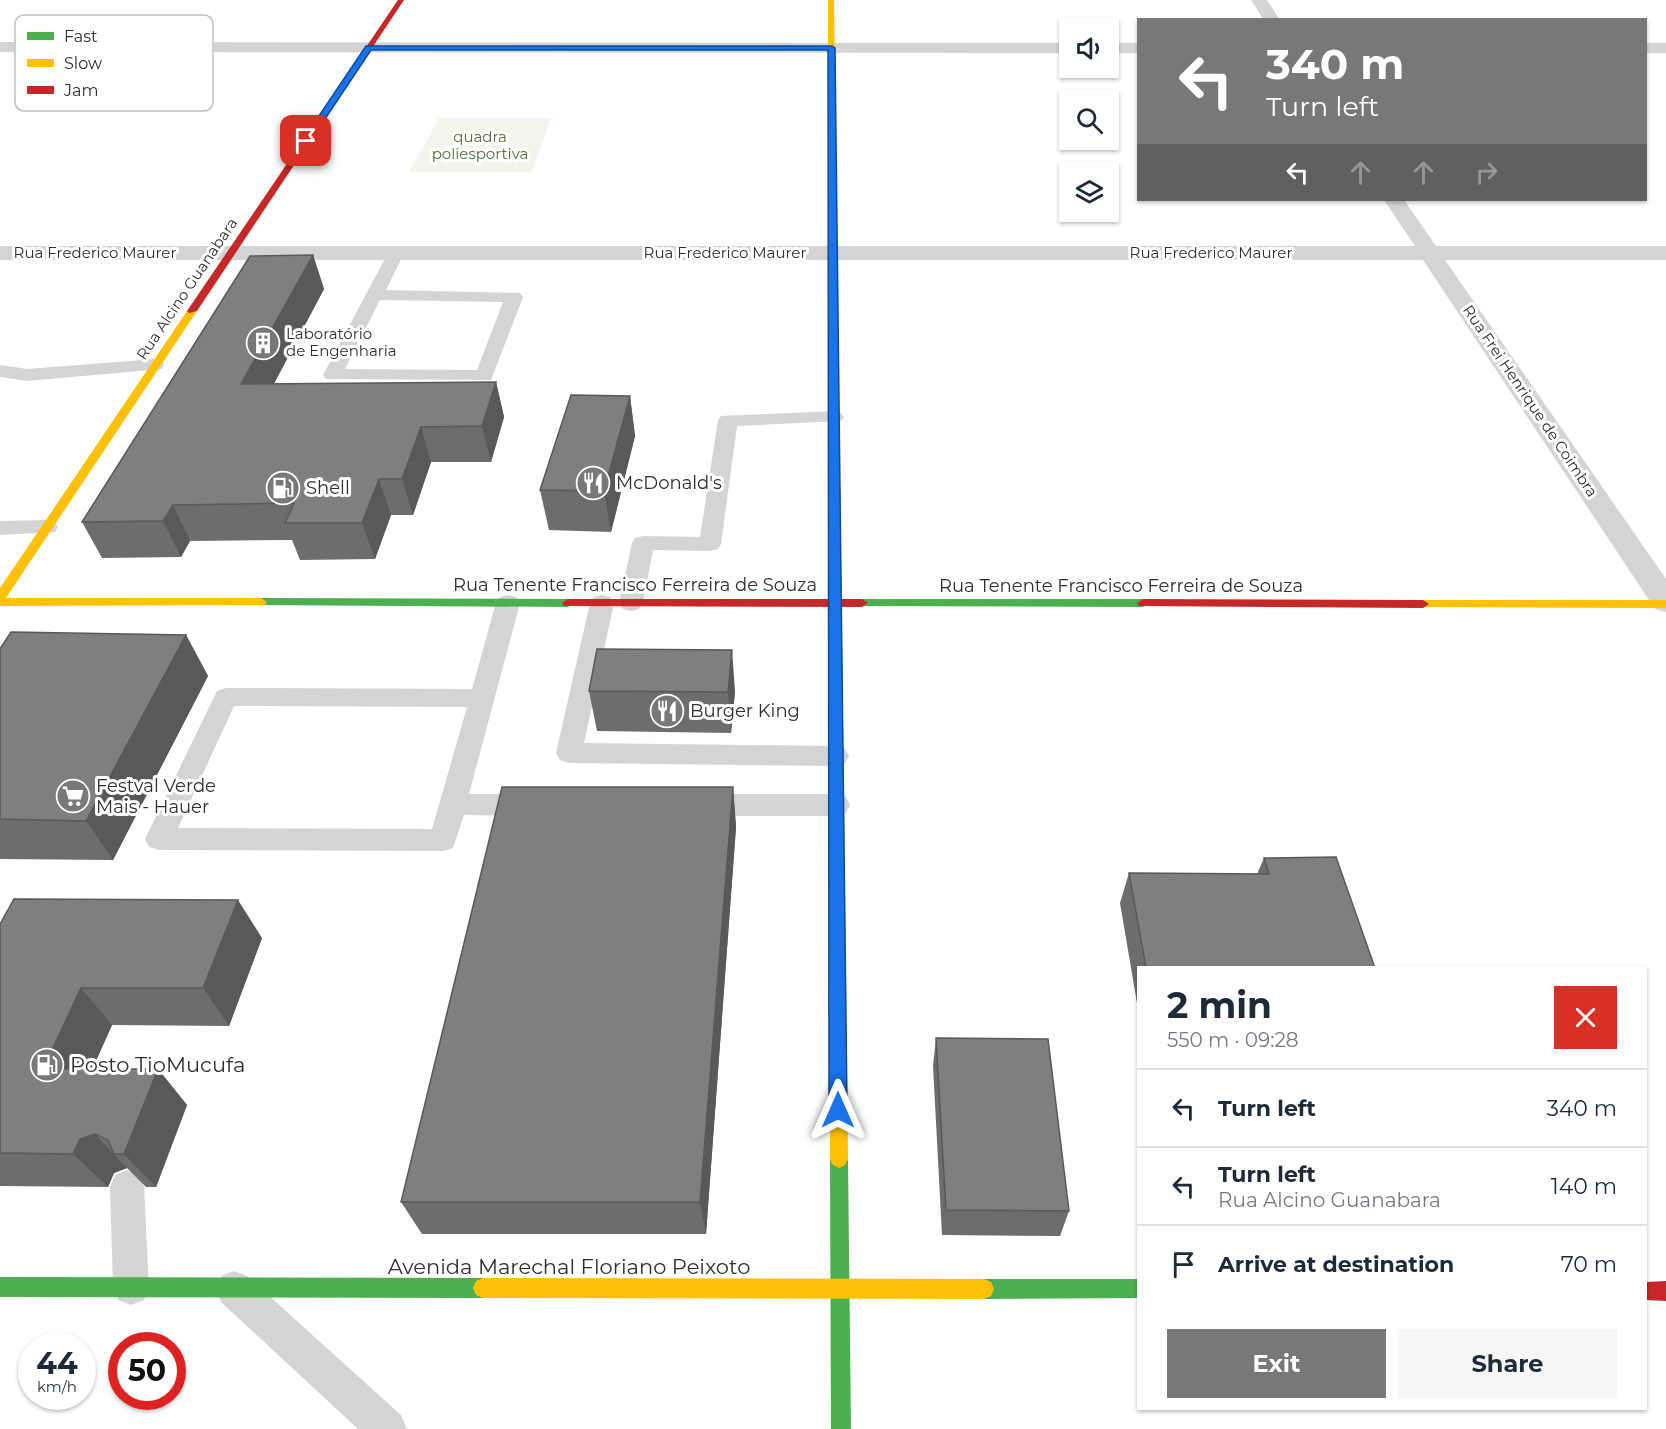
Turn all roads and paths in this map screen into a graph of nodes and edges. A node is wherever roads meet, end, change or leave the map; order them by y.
1 (401, 0) edge
2 (831, 0) edge
3 (1259, 0) edge
4 (1271, 18) edge
5 (0, 47) edge
6 (15, 47) edge
7 (213, 48) edge
8 (369, 48) junction
9 (832, 48) junction
10 (1059, 48) edge
11 (1119, 48) edge
12 (1137, 48) edge
13 (1647, 48) edge
14 (1666, 48) edge
15 (1395, 201) edge
16 (0, 253) edge
17 (231, 253) junction
18 (396, 253) junction
19 (833, 253) junction
20 (1430, 253) junction
21 (1666, 253) edge
22 (374, 295) junction
23 (155, 365) junction
24 (0, 371) edge
25 (834, 417) junction
26 (47, 527) junction
27 (0, 528) edge
28 (0, 597) edge
29 (0, 602) edge
30 (508, 603) junction
31 (602, 603) junction
32 (631, 603) junction
33 (835, 603) junction
34 (1666, 603) edge
35 (482, 698) junction
36 (836, 756) junction
37 (453, 804) junction
38 (553, 805) edge
39 (671, 805) edge
40 (836, 806) junction
41 (127, 1187) edge
42 (0, 1287) edge
43 (131, 1287) junction
44 (232, 1287) junction
45 (840, 1288) junction
46 (1137, 1289) edge
47 (1647, 1291) edge
48 (1666, 1291) edge
49 (387, 1429) edge
50 (841, 1429) edge

1 - 8 main road, Rua Alcino Guanabara
2 - 9 main road
3 - 4 street
5 - 6 street
7 - 8 street
8 - 9 street
8 - 17 main road, Rua Alcino Guanabara
9 - 10 street
9 - 19 main road
11 - 12 street
13 - 14 street
15 - 20 street, Rua Frei Henrique de Coimbra
16 - 17 street, Rua Frederico Maurer
17 - 18 street, Rua Frederico Maurer
17 - 23 main road, Rua Alcino Guanabara
18 - 19 street, Rua Frederico Maurer
18 - 22 lane
19 - 20 street, Rua Frederico Maurer
19 - 25 main road
20 - 21 street, Rua Frederico Maurer
20 - 34 street, Rua Frei Henrique de Coimbra
22 - 22 lane
23 - 24 lane
23 - 26 main road, Rua Alcino Guanabara
25 - 32 lane
25 - 33 main road
26 - 27 lane
26 - 28 main road, Rua Alcino Guanabara
29 - 30 main road, Rua Tenente Francisco Ferreira de Souza
30 - 31 main road, Rua Tenente Francisco Ferreira de Souza
30 - 35 lane
31 - 32 main road, Rua Tenente Francisco Ferreira de Souza
31 - 36 lane
32 - 33 main road, Rua Tenente Francisco Ferreira de Souza
33 - 34 main road, Rua Tenente Francisco Ferreira de Souza
33 - 36 main road
35 - 37 lane
35 - 37 lane
36 - 40 main road
37 - 38 lane
39 - 40 lane
40 - 45 main road
41 - 43 lane
42 - 43 main road, Avenida Marechal Floriano Peixoto
43 - 44 main road, Avenida Marechal Floriano Peixoto
44 - 45 main road, Avenida Marechal Floriano Peixoto
44 - 49 lane
45 - 46 main road, Avenida Marechal Floriano Peixoto
45 - 50 main road
47 - 48 main road

